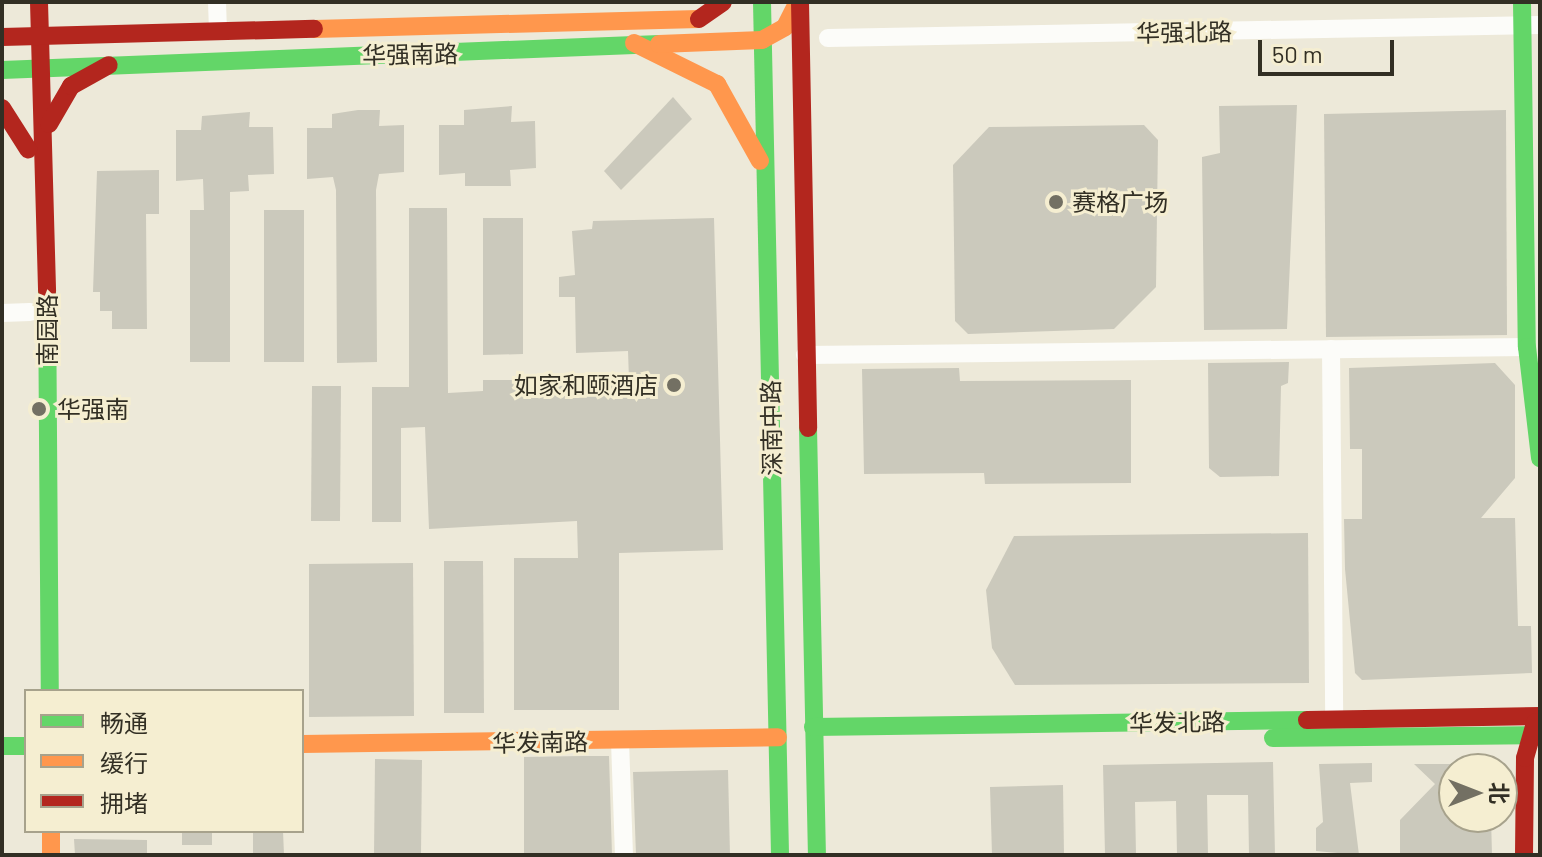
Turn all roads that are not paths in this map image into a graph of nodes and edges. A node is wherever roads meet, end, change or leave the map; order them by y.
1 (39, 2) edge
2 (217, 2) edge
3 (723, 2) edge
4 (762, 2) edge
5 (799, 2) edge
6 (1522, 2) edge
7 (616, 11) edge
8 (1531, 25) edge
9 (218, 30) junction
10 (42, 35) junction
11 (2, 37) edge
12 (828, 38) dead end
13 (762, 40) junction
14 (634, 43) junction
15 (125, 61) junction
16 (36, 66) junction
17 (2, 70) edge
18 (2, 108) edge
19 (46, 136) junction
20 (28, 149) junction
21 (765, 176) junction
22 (30, 312) junction
23 (2, 313) edge
24 (1534, 347) edge
25 (1331, 349) junction
26 (805, 355) junction
27 (1540, 458) edge
28 (34, 689) edge
29 (50, 689) edge
30 (1539, 715) edge
31 (1334, 719) junction
32 (813, 735) junction
33 (1534, 735) edge
34 (778, 737) junction
35 (620, 741) junction
36 (304, 744) edge
37 (2, 746) edge
38 (24, 746) edge
39 (35, 833) edge
40 (51, 833) edge
41 (35, 855) edge
42 (51, 855) edge
43 (624, 855) edge
44 (780, 855) edge
45 (817, 855) edge
46 (1524, 855) edge

1 - 10 main road
2 - 9 street
3 - 7 main road, 华强南路
4 - 13 main road, 深南中路
5 - 13 main road
5 - 26 main road, 深南中路
6 - 8 main road
7 - 9 main road, 华强南路
8 - 12 street, 华强北路
8 - 24 main road
9 - 10 main road, 华强南路
10 - 11 main road, 华强南路
10 - 16 main road
13 - 14 main road, 华强南路
13 - 21 main road, 深南中路
14 - 15 main road, 华强南路
14 - 21 main road
15 - 16 main road, 华强南路
15 - 19 main road
16 - 17 main road, 华强南路
16 - 19 main road, 南园路
16 - 20 main road, 南园路
18 - 20 main road
19 - 29 main road, 南园路
20 - 22 main road, 南园路
21 - 34 main road, 深南中路
22 - 23 street
22 - 28 main road, 南园路
24 - 25 street
24 - 27 main road
25 - 26 street
25 - 31 street
26 - 32 main road, 深南中路
30 - 31 main road, 华发北路
30 - 33 main road
31 - 32 main road, 华发北路
32 - 33 main road, 华发北路
32 - 45 main road, 深南中路
33 - 46 main road
34 - 35 main road, 华发南路
34 - 44 main road, 深南中路
35 - 36 main road, 华发南路
35 - 43 street
37 - 38 main road
39 - 41 main road
40 - 42 main road

